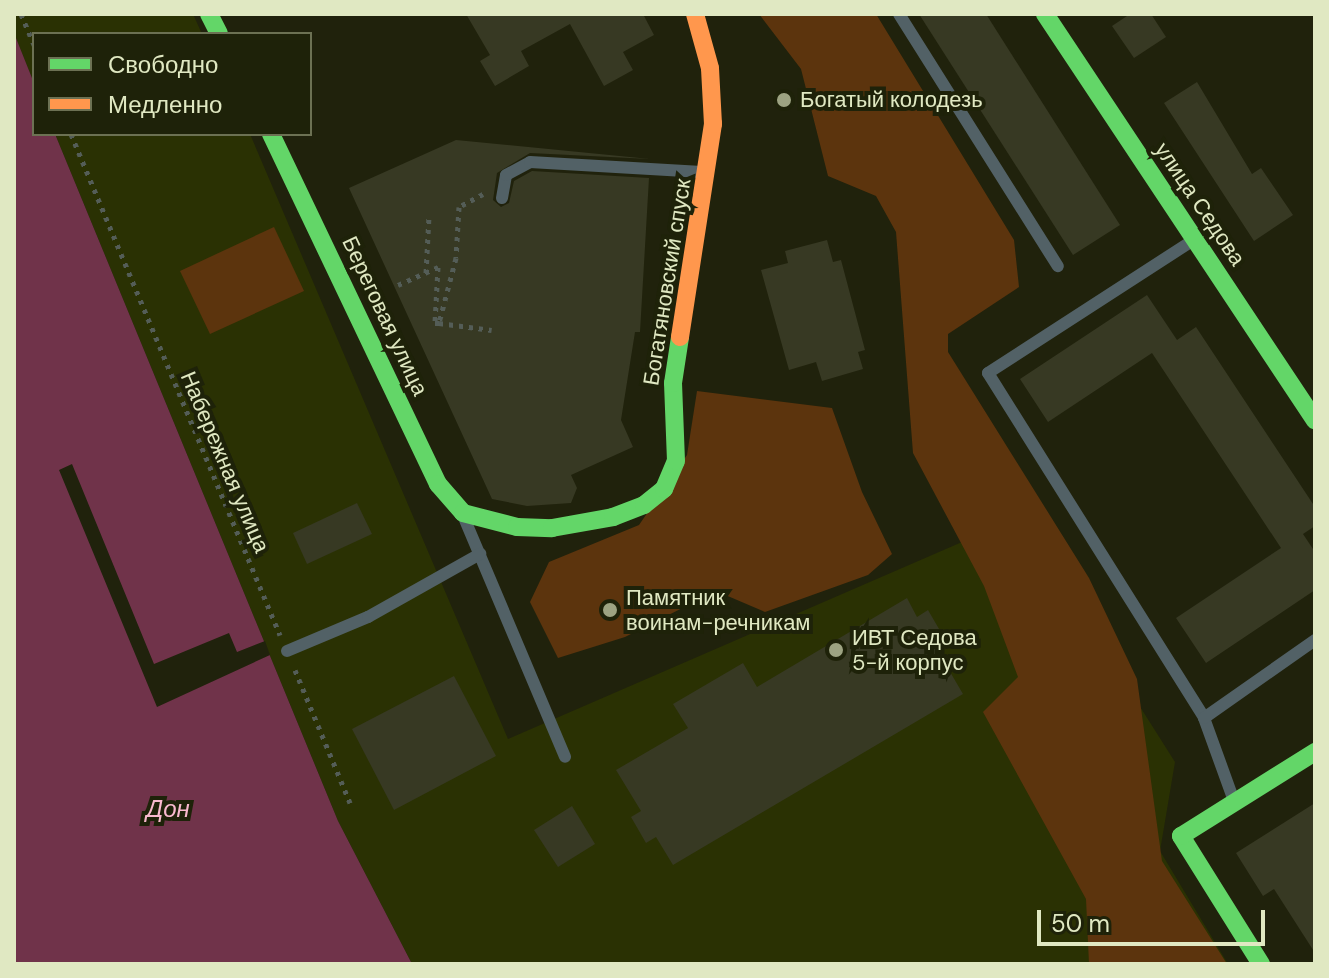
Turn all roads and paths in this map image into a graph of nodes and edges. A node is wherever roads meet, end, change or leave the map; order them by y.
1 (21, 14) edge
2 (209, 14) edge
3 (695, 14) edge
4 (899, 14) edge
5 (1045, 14) edge
6 (218, 32) edge
7 (32, 40) edge
8 (72, 136) edge
9 (272, 136) edge
10 (708, 172) junction
11 (502, 191) joint
12 (429, 216) dead end
13 (1194, 239) junction
14 (1058, 266) dead end
15 (426, 273) junction
16 (398, 285) dead end
17 (439, 323) junction
18 (492, 330) dead end
19 (1315, 420) edge
20 (463, 513) junction
21 (480, 554) junction
22 (1315, 640) edge
23 (287, 651) junction
24 (1204, 718) junction
25 (1315, 752) edge
26 (565, 757) dead end
27 (1234, 802) junction
28 (350, 803) dead end
29 (1261, 964) edge

1 - 7 path
2 - 6 street
3 - 10 street, Богатяновский спуск
4 - 14 lane
5 - 13 street, улица Седова
8 - 23 path, Набережная улица
9 - 20 street, Береговая улица
10 - 11 lane
10 - 20 street, Богатяновский спуск
11 - 17 path
12 - 15 path
13 - 19 street, улица Седова
13 - 24 lane
15 - 16 path
15 - 17 path
17 - 18 path
20 - 21 lane
21 - 23 lane
21 - 26 lane
22 - 24 lane
23 - 28 path, Набережная улица
24 - 27 lane
25 - 27 street
27 - 29 street

